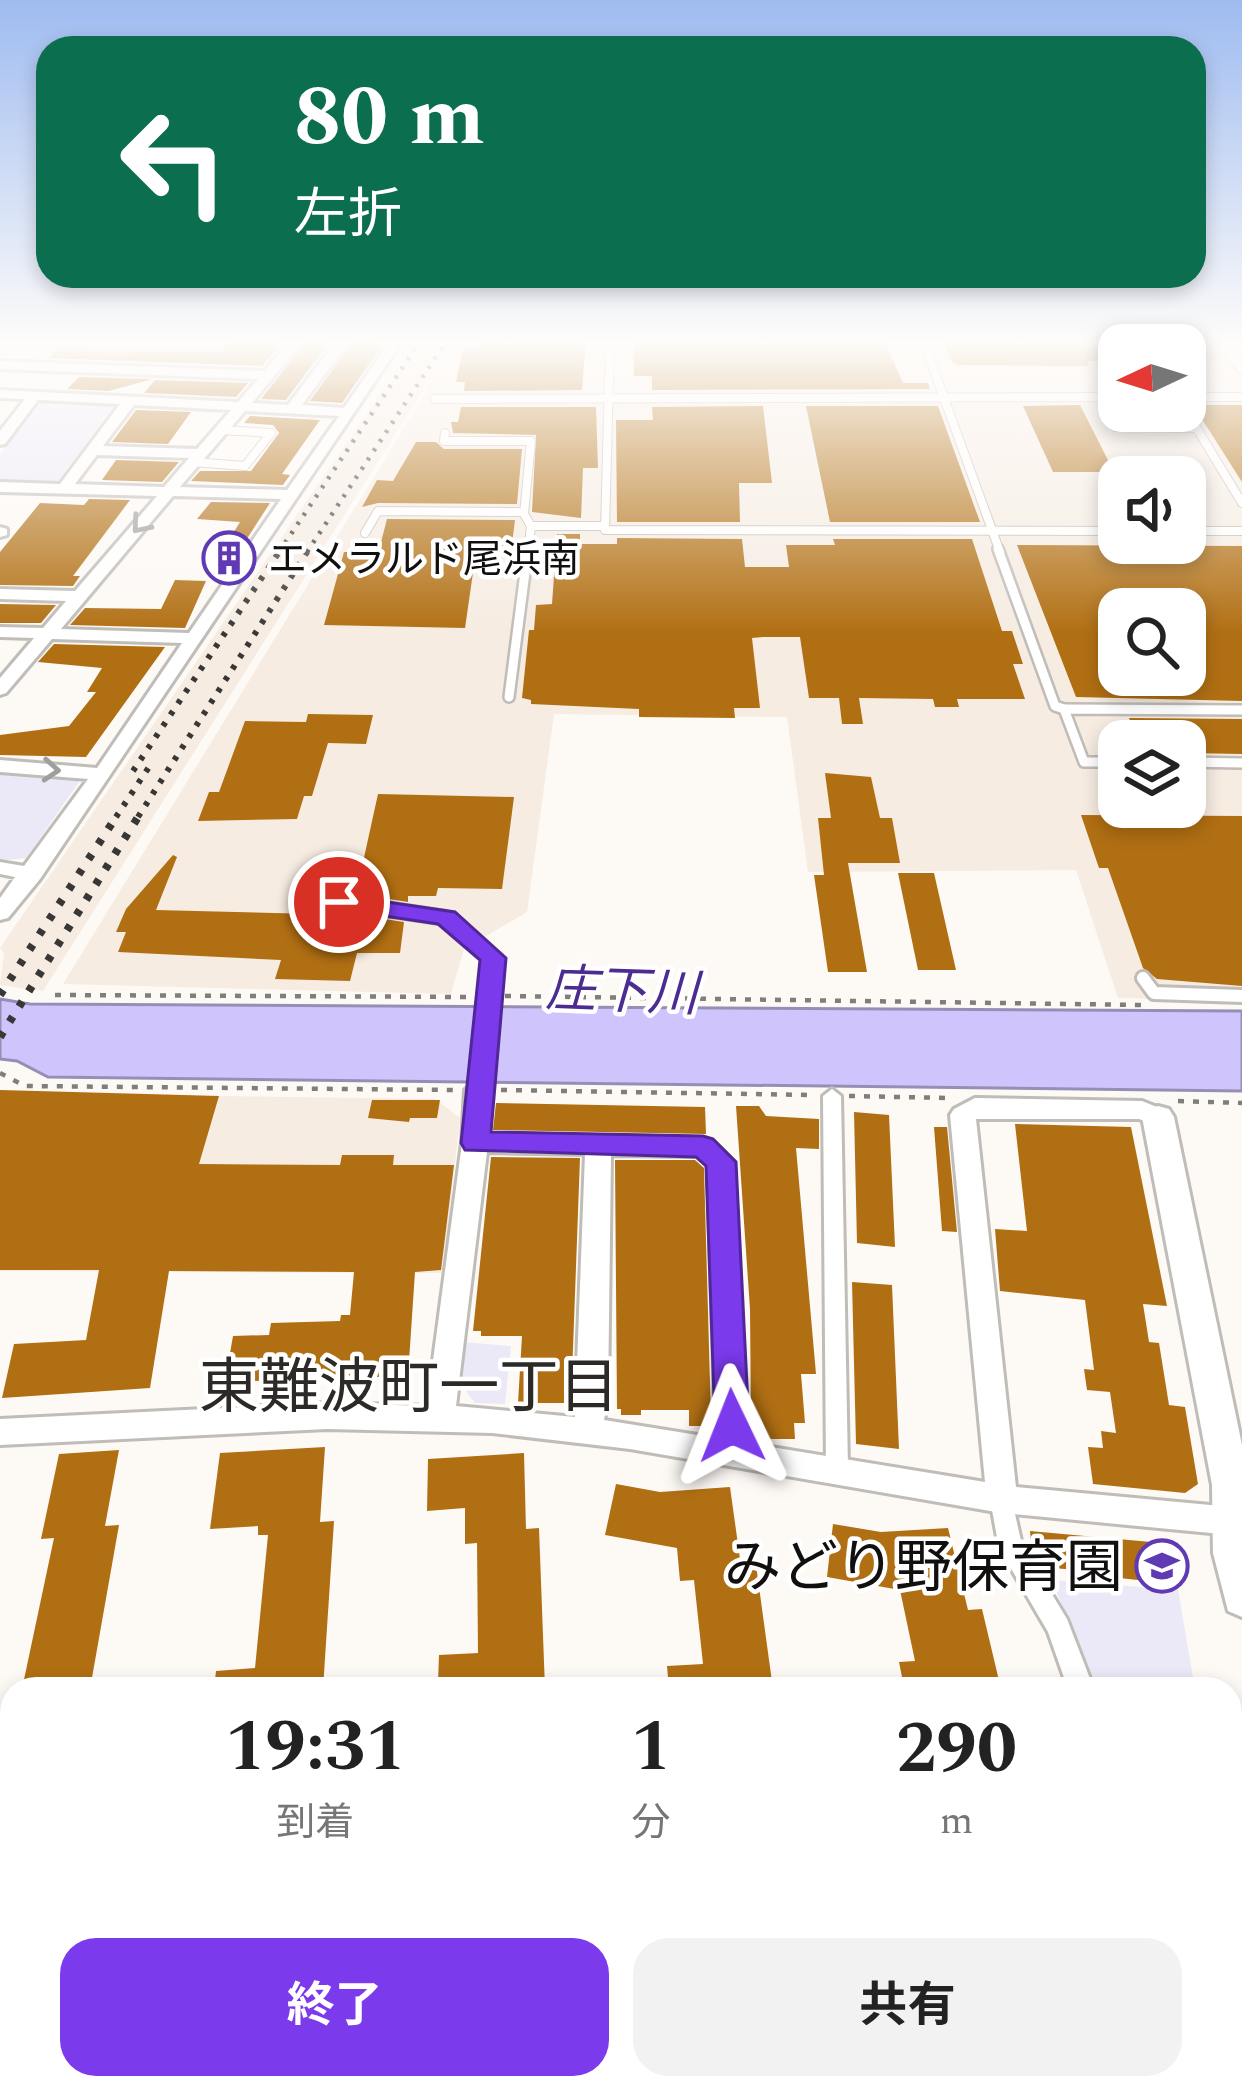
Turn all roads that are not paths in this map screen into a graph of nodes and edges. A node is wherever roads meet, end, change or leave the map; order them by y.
1 (102, 438) edge
2 (214, 438) edge
3 (267, 438) edge
4 (332, 438) edge
5 (445, 438) edge
6 (607, 438) edge
7 (959, 438) edge
8 (1202, 438) edge
9 (93, 450) junction
10 (197, 458) junction
11 (0, 487) edge
12 (64, 488) junction
13 (168, 491) junction
14 (292, 495) junction
15 (1242, 503) edge
16 (524, 512) junction
17 (531, 526) junction
18 (605, 526) junction
19 (992, 531) junction
20 (1098, 531) edge
21 (1206, 531) edge
22 (1242, 531) edge
23 (365, 533) dead end
24 (0, 594) edge
25 (79, 596) junction
26 (0, 632) edge
27 (47, 634) junction
28 (195, 638) junction
29 (9, 667) edge
30 (0, 689) edge
31 (509, 697) dead end
32 (1064, 710) junction
33 (1242, 710) edge
34 (1098, 762) edge
35 (1206, 762) edge
36 (1242, 763) edge
37 (0, 766) edge
38 (102, 774) junction
39 (0, 868) edge
40 (32, 874) junction
41 (339, 902) dead end
42 (0, 913) edge
43 (1143, 978) dead end
44 (1242, 996) edge
45 (477, 1090) joint
46 (832, 1096) road end
47 (1164, 1109) joint
48 (476, 1143) junction
49 (598, 1145) junction
50 (440, 1417) junction
51 (587, 1430) junction
52 (0, 1432) edge
53 (732, 1453) junction
54 (838, 1468) junction
55 (1002, 1499) junction
56 (1232, 1521) junction
57 (1242, 1598) edge
58 (1077, 1677) edge

1 - 9 street
2 - 10 street
3 - 10 lane
4 - 14 street
5 - 16 lane
6 - 18 lane
7 - 19 lane
8 - 15 lane
9 - 10 street
9 - 12 street
10 - 13 street
11 - 12 street
12 - 13 street
13 - 14 street
13 -> 25 street
14 - 28 street
16 - 17 lane
16 - 23 lane
17 - 18 lane
17 - 31 lane
18 - 19 lane
19 - 20 lane
19 - 32 lane
21 - 22 lane
24 - 25 street
25 - 27 street
26 - 27 street
27 - 28 street
27 - 29 street
28 - 38 street
29 - 30 street
32 - 33 lane
32 - 34 lane
35 - 36 lane
37 -> 38 street
38 - 40 street
39 - 40 street
40 - 42 street
41 - 45 lane
43 - 44 lane
45 - 48 street
46 - 54 street
47 - 55 street
47 - 56 street
48 - 49 street
48 - 50 street
49 - 51 street
49 - 53 street
50 - 51 street
50 - 52 street
51 - 53 street
53 - 54 street
54 - 55 street
55 - 56 street
55 - 58 street
56 - 57 street

